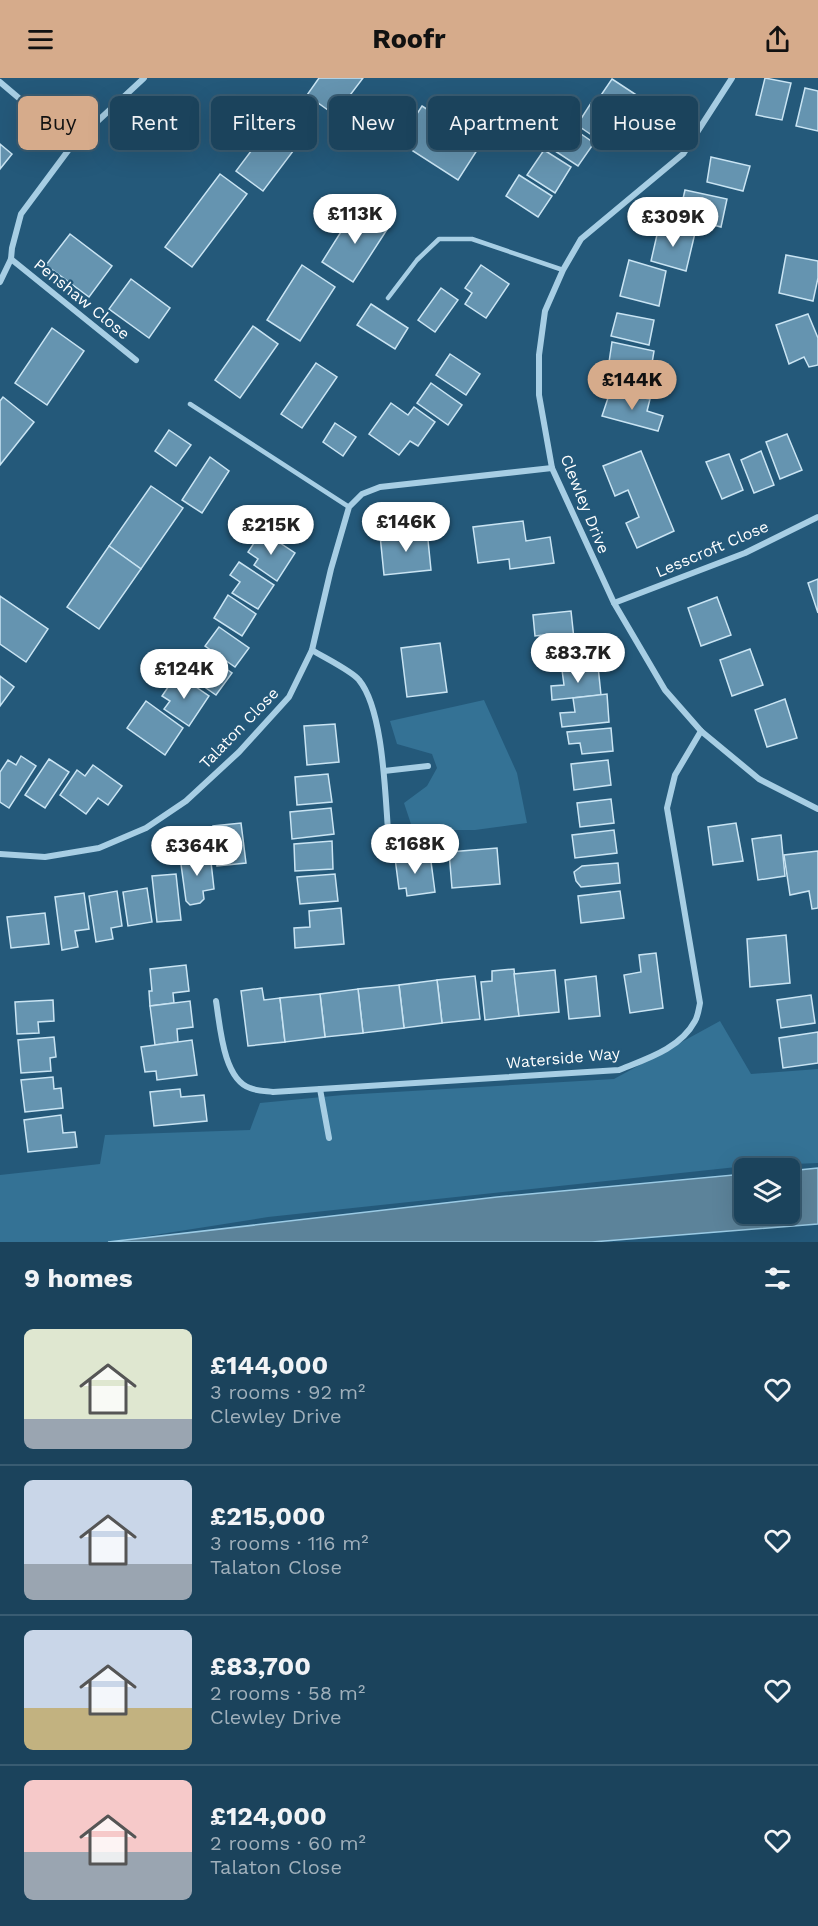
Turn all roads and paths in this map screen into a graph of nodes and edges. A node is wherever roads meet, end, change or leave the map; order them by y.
1 (144, 78) edge
2 (732, 78) edge
3 (0, 82) edge
4 (18, 97) edge
5 (98, 121) edge
6 (69, 150) edge
7 (11, 260) junction
8 (564, 270) junction
9 (0, 282) edge
10 (388, 298) dead end
11 (136, 360) dead end
12 (190, 404) dead end
13 (552, 468) junction
14 (349, 507) junction
15 (818, 517) edge
16 (614, 603) junction
17 (312, 650) junction
18 (701, 731) junction
19 (428, 766) dead end
20 (384, 771) junction
21 (818, 809) edge
22 (388, 830) dead end
23 (0, 854) edge
24 (216, 1000) dead end
25 (320, 1089) junction
26 (329, 1138) dead end

1 - 5 street, Penshaw Close
2 - 8 street, Clewley Drive
3 - 4 street
6 - 7 street, Penshaw Close
7 - 9 street, Penshaw Close
7 - 11 street, Penshaw Close
8 - 10 lane
8 - 13 street, Clewley Drive
12 - 14 lane
13 - 14 street
13 - 16 street, Clewley Drive
14 - 17 street, Talaton Close
15 - 16 street, Lesscroft Close
16 - 18 street, Clewley Drive
17 - 20 street
17 - 23 street, Talaton Close
18 - 21 street, Clewley Drive
18 - 25 street, Waterside Way
19 - 20 street
20 - 22 street
24 - 25 street, Waterside Way
25 - 26 street

